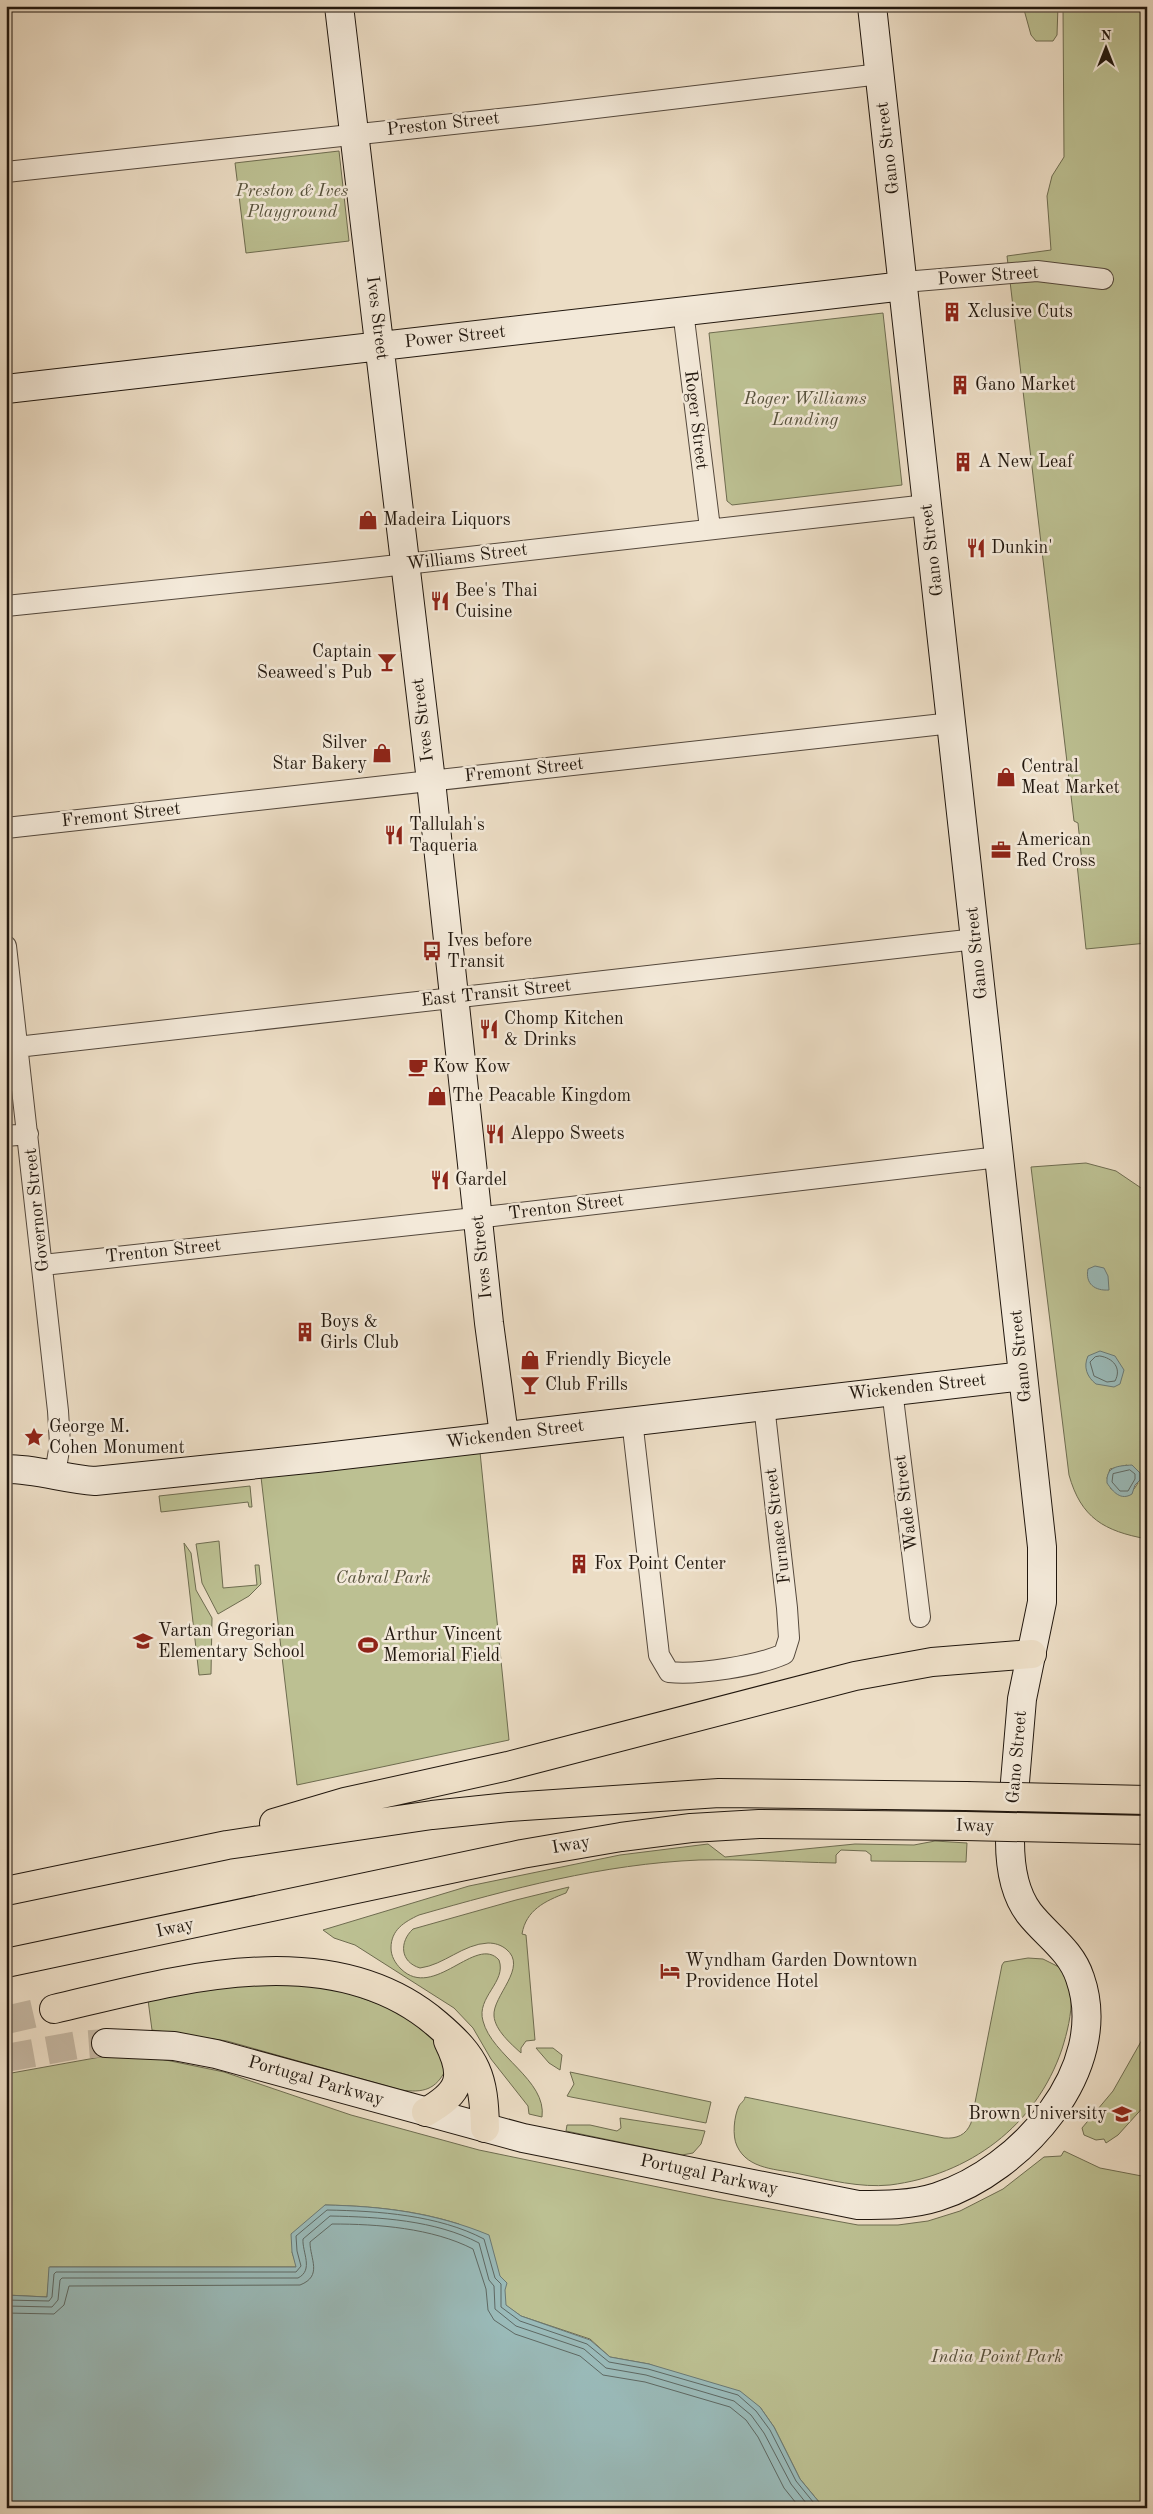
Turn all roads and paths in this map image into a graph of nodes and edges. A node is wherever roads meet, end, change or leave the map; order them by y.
1 (339, 6) edge
2 (872, 6) edge
3 (880, 74) junction
4 (353, 133) junction
5 (6, 172) edge
6 (1102, 279) dead end
7 (904, 284) junction
8 (683, 311) junction
9 (381, 345) junction
10 (6, 390) edge
11 (927, 504) junction
12 (710, 528) junction
13 (405, 564) junction
14 (6, 606) edge
15 (952, 723) junction
16 (430, 781) junction
17 (6, 828) edge
18 (976, 939) junction
19 (7, 956) edge
20 (454, 998) junction
21 (17, 1047) junction
22 (28, 1134) junction
23 (6, 1136) edge
24 (999, 1157) junction
25 (477, 1217) junction
26 (43, 1264) junction
27 (1023, 1376) junction
28 (892, 1390) junction
29 (764, 1405) junction
30 (632, 1420) junction
31 (504, 1435) junction
32 (6, 1469) edge
33 (55, 1474) junction
34 (920, 1618) dead end
35 (1032, 1654) junction
36 (1147, 1800) edge
37 (1147, 1830) edge
38 (143, 1862) junction
39 (6, 1891) edge
40 (1020, 1898) joint
41 (309, 1900) junction
42 (6, 1963) edge
43 (6, 1980) edge
44 (54, 2009) tunnel mouth
45 (442, 2028) junction
46 (106, 2043) tunnel mouth
47 (426, 2112) junction
48 (485, 2128) junction

1 - 4 street, Ives Street
2 - 3 street, Gano Street
3 - 4 street, Preston Street
3 - 7 street, Gano Street
4 - 5 street, Preston Street
4 - 9 street, Ives Street
6 - 7 street, Power Street
7 - 8 street, Power Street
7 - 11 street, Gano Street
8 - 9 street, Power Street
8 - 12 street, Roger Street
9 - 10 street, Power Street
9 - 13 street, Ives Street
11 - 12 street, Williams Street
11 - 15 street, Gano Street
12 - 13 street, Williams Street
13 - 14 street, Williams Street
13 - 16 street, Ives Street
15 - 16 street, Fremont Street
15 - 18 street, Gano Street
16 - 17 street, Fremont Street
16 - 20 street, Ives Street
18 - 20 street, East Transit Street
18 - 24 street, Gano Street
19 - 21 street, Governor Street
20 - 21 street, East Transit Street
20 - 25 street, Ives Street
21 - 22 street, Governor Street
22 - 23 street
22 - 26 street, Governor Street
24 - 25 street, Trenton Street
24 - 27 street, Gano Street
25 - 26 street, Trenton Street
25 - 31 street, Ives Street
26 - 33 street, Governor Street
27 - 28 street, Wickenden Street
27 - 35 street, Gano Street
28 - 29 street, Wickenden Street
28 - 34 street, Wade Street
29 - 30 street, Wickenden Street
29 - 30 street, Furnace Street
30 - 31 street, Wickenden Street
31 - 33 street, Wickenden Street
32 - 33 street, Wickenden Street
35 - 38 highway
35 - 40 street, Gano Street
36 - 38 highway, Iway, bridge
37 - 41 highway, Iway, bridge
38 - 39 highway, Iway
40 - 48 street, Portugal Parkway
41 - 42 highway, Iway
41 - 43 highway
44 - 45 highway
45 - 47 highway
45 - 48 highway
46 - 47 street, Portugal Parkway
47 - 48 street, Portugal Parkway

